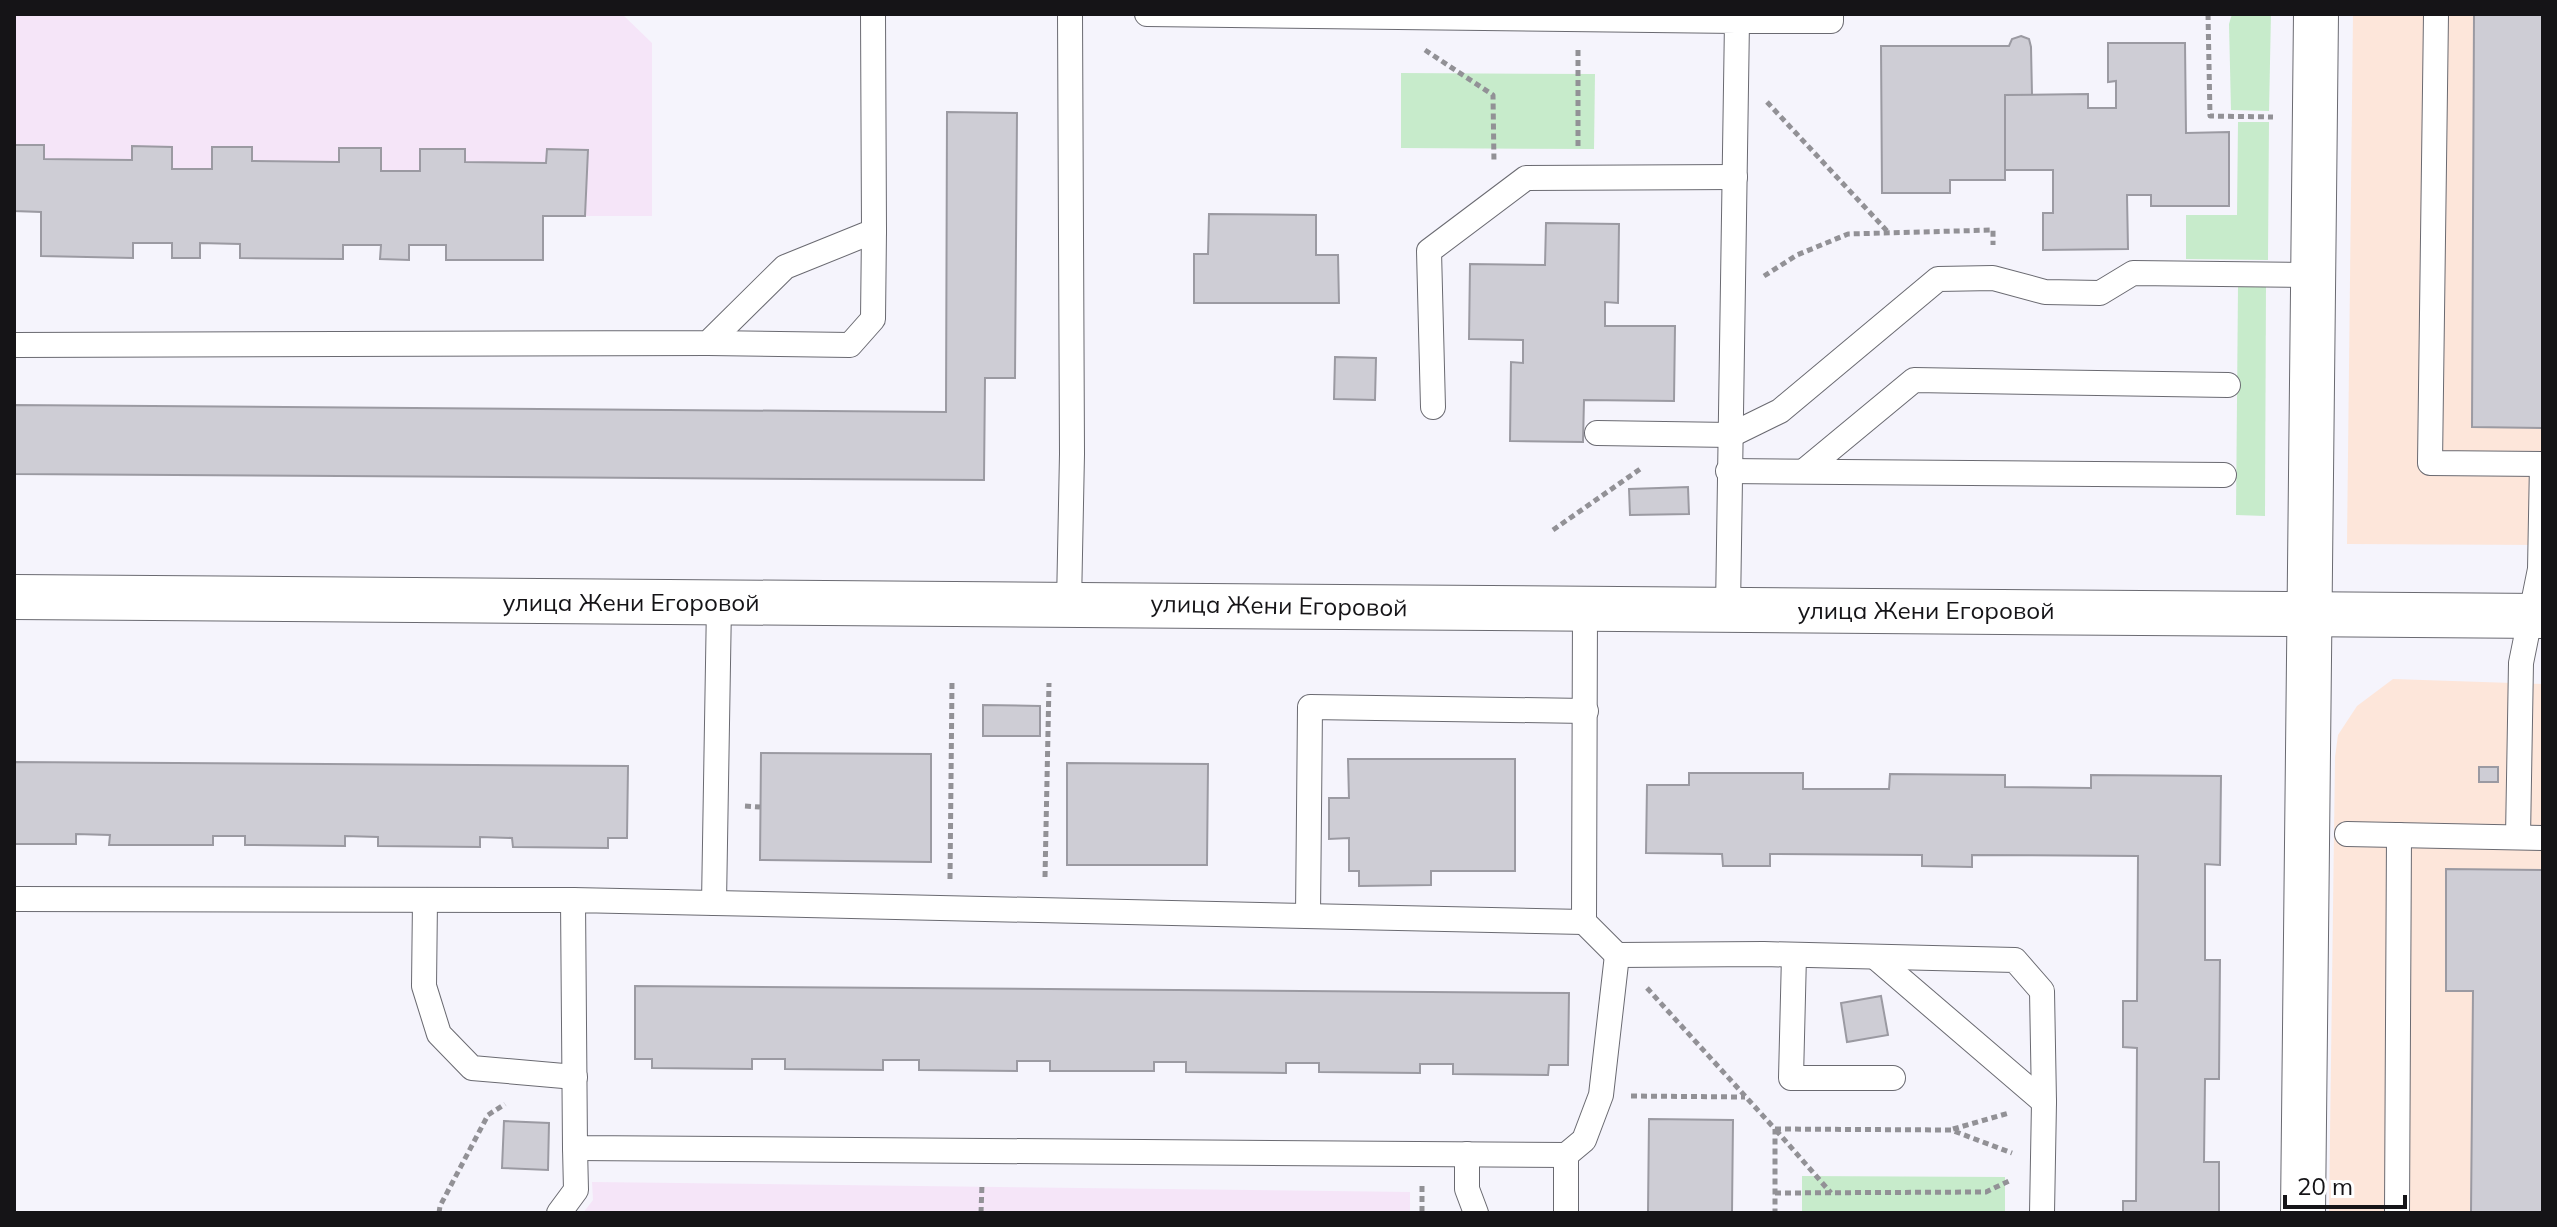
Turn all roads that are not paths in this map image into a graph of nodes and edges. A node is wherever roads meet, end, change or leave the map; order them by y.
1 (873, 14) edge
2 (1070, 14) edge
3 (1147, 14) edge
4 (1831, 14) edge
5 (2316, 14) edge
6 (2436, 14) edge
7 (1737, 21) junction
8 (1735, 177) junction
9 (874, 231) junction
10 (2312, 275) junction
11 (708, 343) junction
12 (14, 345) edge
13 (2228, 385) dead end
14 (1433, 407) dead end
15 (1597, 433) dead end
16 (1731, 435) junction
17 (2542, 464) edge
18 (1728, 471) junction
19 (1804, 471) junction
20 (2224, 475) dead end
21 (14, 597) edge
22 (719, 604) junction
23 (1069, 604) junction
24 (1585, 609) junction
25 (1728, 609) junction
26 (2308, 614) junction
27 (2537, 616) edge
28 (1586, 711) junction
29 (2347, 834) dead end
30 (2399, 835) junction
31 (2518, 837) junction
32 (2543, 838) edge
33 (14, 899) edge
34 (425, 900) junction
35 (573, 900) junction
36 (714, 903) junction
37 (1308, 916) junction
38 (1584, 922) junction
39 (1617, 955) junction
40 (1794, 955) junction
41 (1875, 957) junction
42 (575, 1077) junction
43 (1893, 1078) dead end
44 (2044, 1102) junction
45 (575, 1148) junction
46 (1467, 1154) junction
47 (1566, 1155) junction
48 (559, 1213) edge
49 (1476, 1213) edge
50 (1566, 1213) edge
51 (2042, 1213) edge
52 (2303, 1213) edge
53 (2397, 1213) edge

1 - 9 lane
2 - 23 lane
3 - 7 lane
4 - 7 lane
5 - 10 street
6 - 17 lane
7 - 8 lane
8 - 14 lane
8 - 16 lane
9 - 11 lane
9 - 11 lane
10 - 16 lane
10 - 26 street
11 - 12 lane
13 - 19 lane
15 - 16 lane
16 - 18 lane
17 - 27 lane
18 - 19 lane
18 - 25 lane
19 - 20 lane
21 - 22 street, улица Жени Егоровой
22 - 23 street, улица Жени Егоровой
22 - 36 lane
23 - 24 street, улица Жени Егоровой
24 - 25 street, улица Жени Егоровой
24 - 28 lane
25 - 26 street, улица Жени Егоровой
26 - 27 street, улица Жени Егоровой
26 - 52 street
27 - 31 lane
28 - 37 lane
28 - 38 lane
29 - 30 lane
30 - 31 lane
30 - 53 lane
31 - 32 lane
33 - 34 lane
34 - 35 lane
34 - 42 lane
35 - 36 lane
35 - 42 lane
36 - 37 lane
37 - 38 lane
38 - 39 lane
39 - 40 lane
39 - 47 lane
40 - 41 lane
40 - 43 lane
41 - 44 lane
41 - 44 lane
42 - 45 lane
44 - 51 lane
45 - 46 lane
45 - 48 lane
46 - 47 lane
46 - 49 lane
47 - 50 lane

